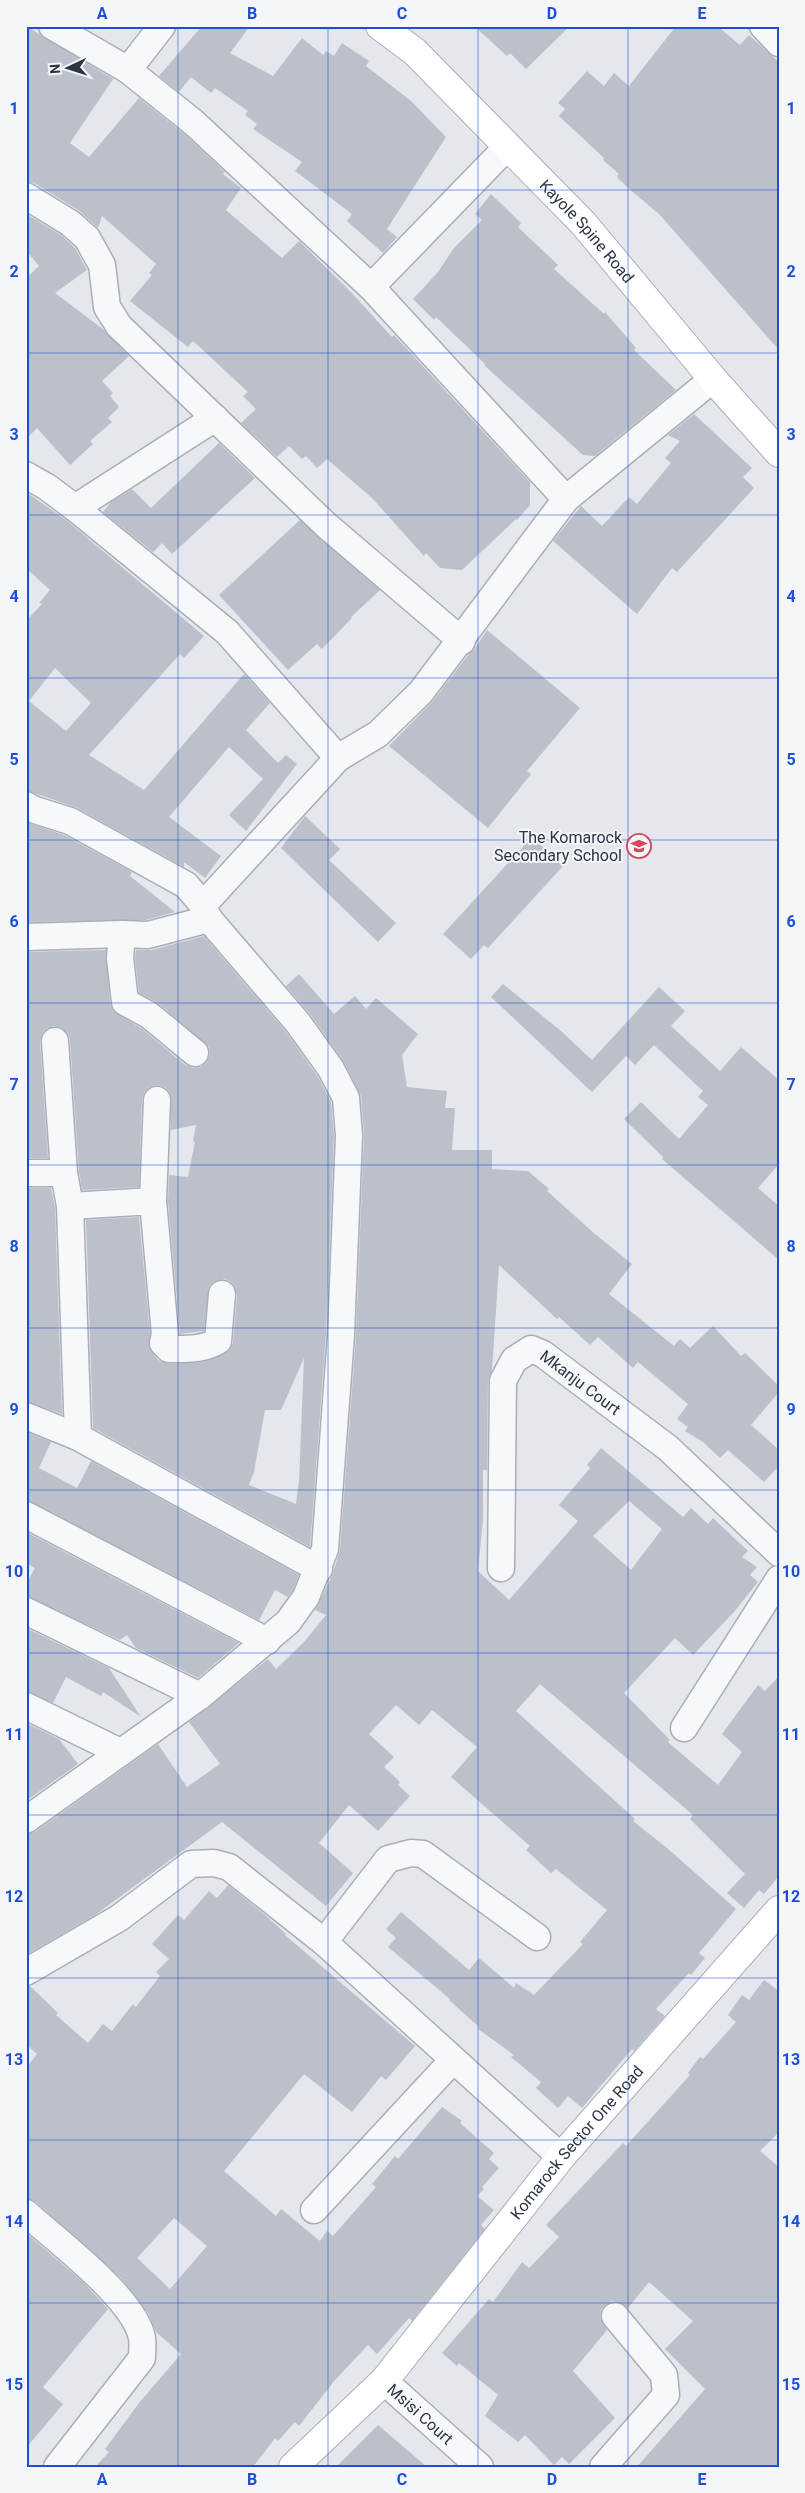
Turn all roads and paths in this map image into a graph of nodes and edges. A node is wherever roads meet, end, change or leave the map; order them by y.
1 (52, 26) edge
2 (162, 26) edge
3 (380, 26) edge
4 (763, 26) edge
5 (779, 43) edge
6 (128, 70) junction
7 (508, 146) junction
8 (26, 196) edge
9 (372, 287) junction
10 (713, 378) junction
11 (215, 418) junction
12 (779, 453) edge
13 (26, 475) edge
14 (566, 500) junction
15 (75, 508) junction
16 (462, 641) junction
17 (338, 758) junction
18 (29, 808) edge
19 (206, 912) junction
20 (122, 934) junction
21 (26, 937) edge
22 (55, 1041) dead end
23 (195, 1054) dead end
24 (157, 1100) dead end
25 (26, 1173) edge
26 (64, 1173) junction
27 (153, 1201) junction
28 (70, 1206) junction
29 (222, 1294) dead end
30 (26, 1416) edge
31 (78, 1437) junction
32 (26, 1515) edge
33 (779, 1553) edge
34 (501, 1568) dead end
35 (319, 1569) junction
36 (779, 1579) edge
37 (26, 1611) edge
38 (267, 1641) junction
39 (200, 1696) junction
40 (26, 1706) edge
41 (684, 1728) dead end
42 (120, 1752) junction
43 (26, 1820) edge
44 (779, 1910) edge
45 (537, 1937) dead end
46 (324, 1942) junction
47 (26, 1972) edge
48 (453, 2060) junction
49 (561, 2157) junction
50 (314, 2210) dead end
51 (26, 2213) edge
52 (615, 2316) dead end
53 (384, 2381) junction
54 (57, 2467) edge
55 (293, 2467) edge
56 (480, 2467) edge
57 (603, 2467) edge

1 - 6 street
2 - 6 street
3 - 7 main road, Kayole Spine Road
4 - 5 street
6 - 9 street
7 - 9 street
7 - 10 main road, Kayole Spine Road
8 - 11 street
9 - 14 street
10 - 12 main road, Kayole Spine Road
10 - 14 street
11 - 15 street
11 - 16 street
13 - 15 street
14 - 16 street
15 - 17 street
16 - 17 street
17 - 19 street
18 - 19 street
19 - 20 street
19 - 35 street
20 - 21 street
20 - 23 street
22 - 26 street
24 - 27 street
25 - 26 street
26 - 28 street
27 - 28 street
27 - 29 street
28 - 31 street
30 - 31 street
31 - 35 street
32 - 38 street
33 - 34 street, Mkanju Court
35 - 38 street
36 - 41 street
37 - 39 street
38 - 39 street
39 - 42 street
40 - 42 street
42 - 43 street
44 - 49 main road, Komarock Sector One Road
45 - 46 street
46 - 47 street
46 - 48 street
48 - 49 street
48 - 50 street
49 - 53 main road, Komarock Sector One Road
51 - 54 street
52 - 57 street
53 - 55 main road, Komarock Sector One Road
53 - 56 street, Msisi Court

